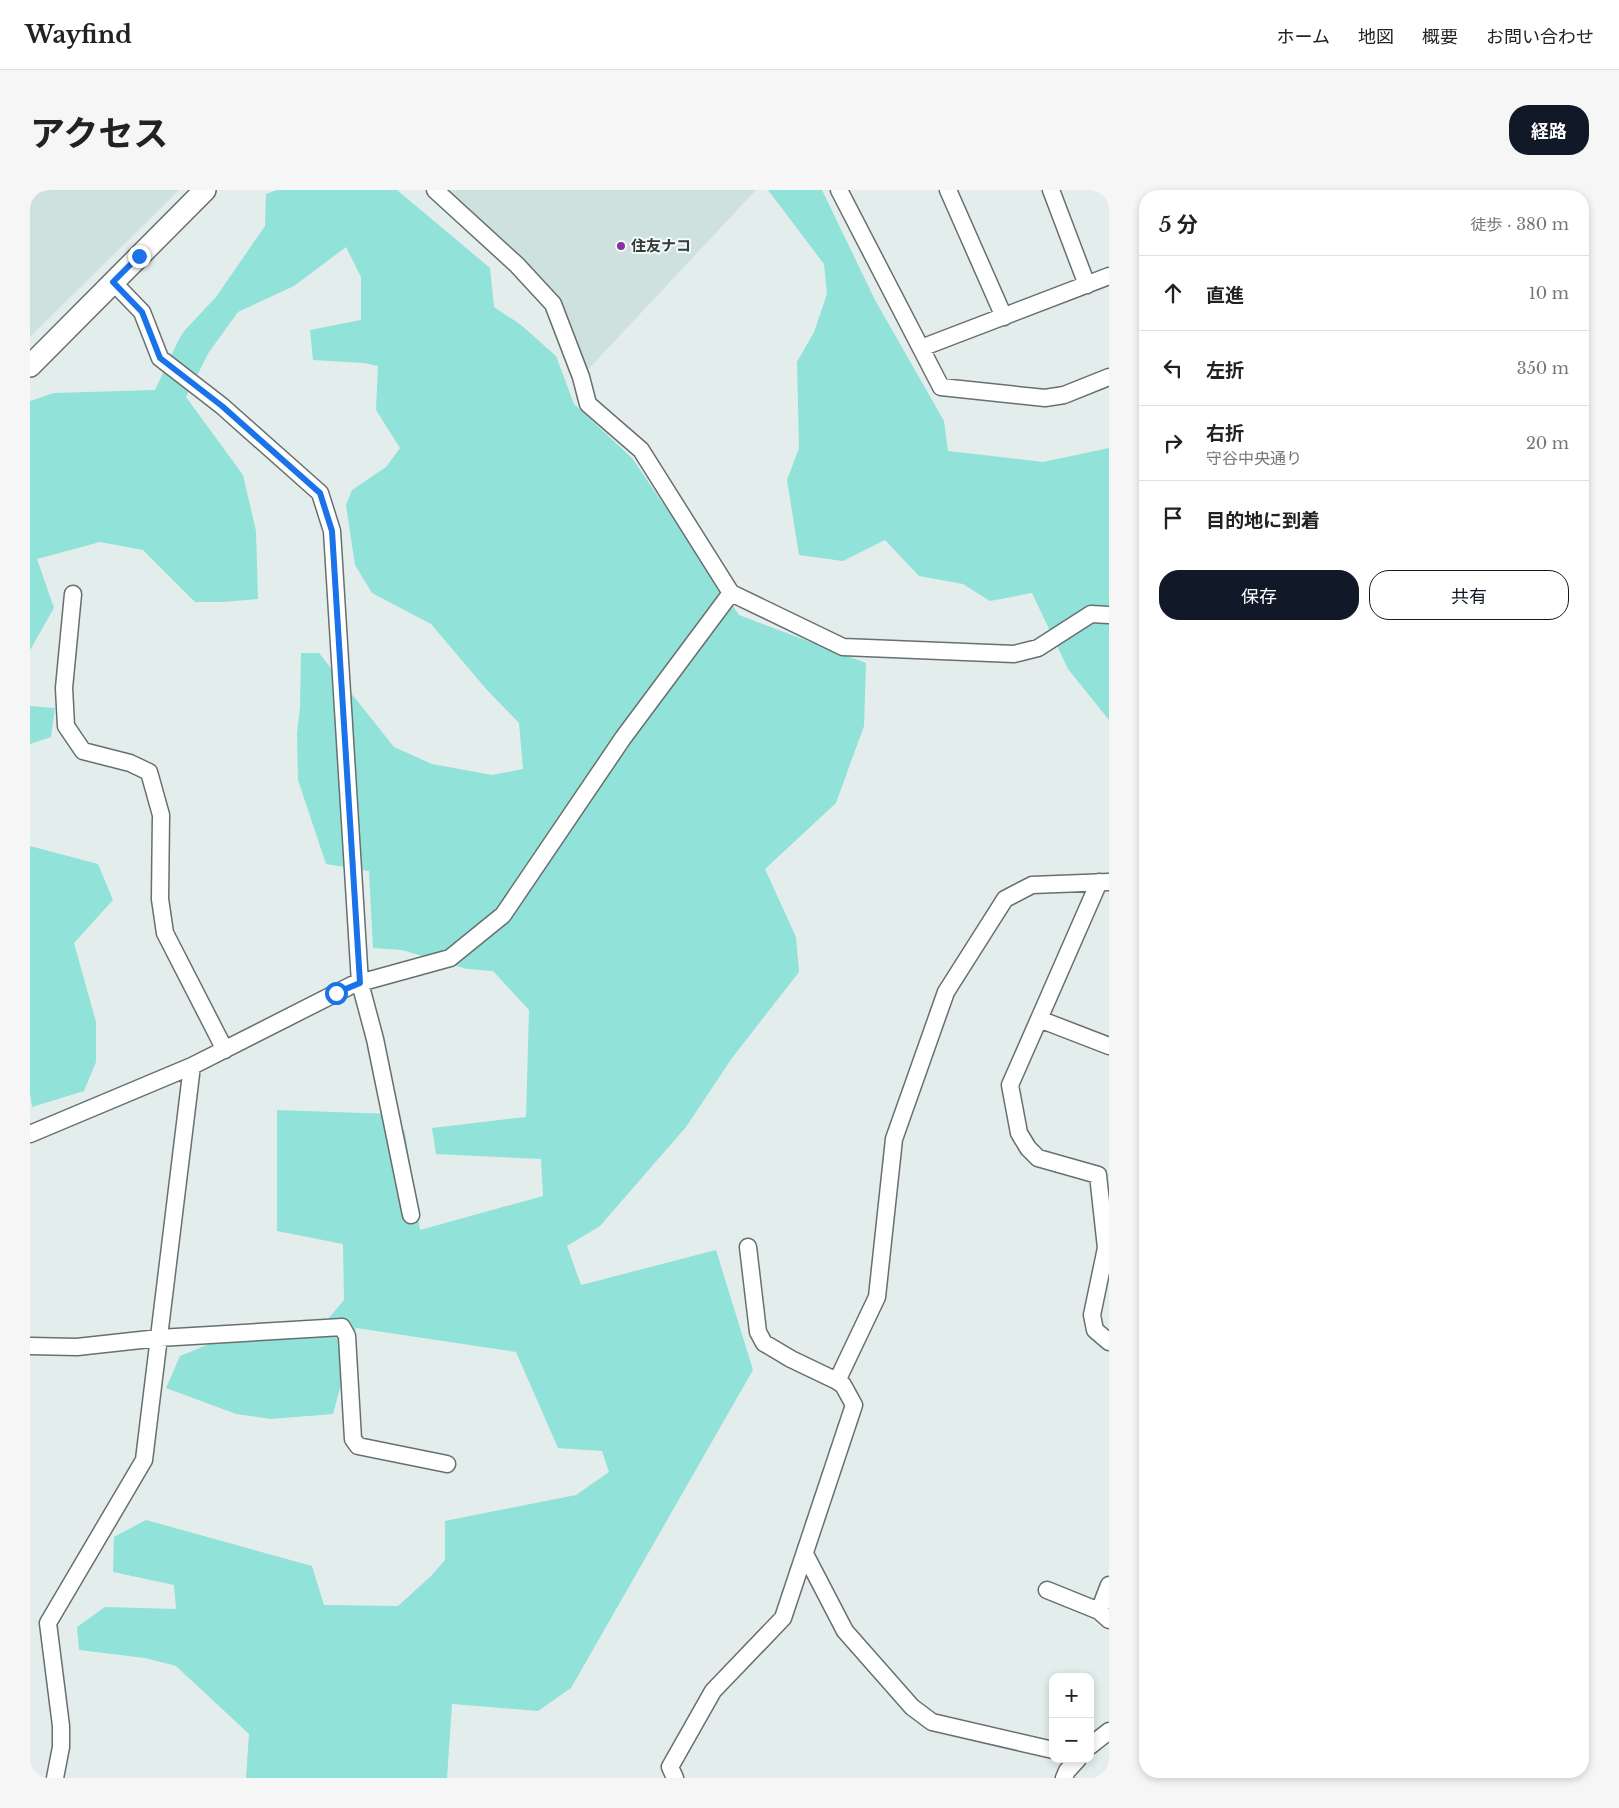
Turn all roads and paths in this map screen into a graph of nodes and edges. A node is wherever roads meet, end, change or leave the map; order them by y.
1 (205, 190) edge
2 (435, 190) edge
3 (839, 190) edge
4 (948, 190) edge
5 (1051, 190) edge
6 (1109, 276) edge
7 (113, 282) junction
8 (1088, 285) junction
9 (1004, 317) junction
10 (921, 348) junction
11 (30, 366) edge
12 (1109, 377) edge
13 (731, 593) junction
14 (73, 594) dead end
15 (1109, 615) edge
16 (1104, 882) edge
17 (360, 983) junction
18 (1039, 1019) junction
19 (1109, 1046) edge
20 (225, 1050) junction
21 (192, 1066) junction
22 (30, 1134) edge
23 (1104, 1170) edge
24 (411, 1215) dead end
25 (748, 1247) dead end
26 (1107, 1249) edge
27 (159, 1338) junction
28 (1109, 1342) edge
29 (30, 1346) edge
30 (837, 1381) junction
31 (447, 1464) dead end
32 (804, 1554) junction
33 (1109, 1585) edge
34 (1047, 1590) dead end
35 (1104, 1615) edge
36 (1109, 1731) edge
37 (1094, 1743) edge
38 (1049, 1749) edge
39 (1074, 1763) edge
40 (668, 1774) edge
41 (55, 1778) edge
42 (1064, 1778) edge

1 - 7 main road
2 - 13 street
3 - 10 street
4 - 9 street
5 - 8 street
6 - 8 street
7 - 11 main road
7 - 17 street
8 - 9 street
9 - 10 street
10 - 12 street
13 - 15 street
13 - 17 street
14 - 20 street
16 - 18 street
16 - 30 street
17 - 20 street
17 - 24 street
18 - 19 street
18 - 23 street
20 - 21 street
21 - 22 street
21 - 27 street
23 - 26 street
25 - 30 street
26 - 28 street
27 - 29 street
27 - 31 street
27 - 41 street
30 - 32 street
32 - 38 street
32 - 40 street
33 - 35 street
34 - 35 street
36 - 37 street
39 - 42 street

